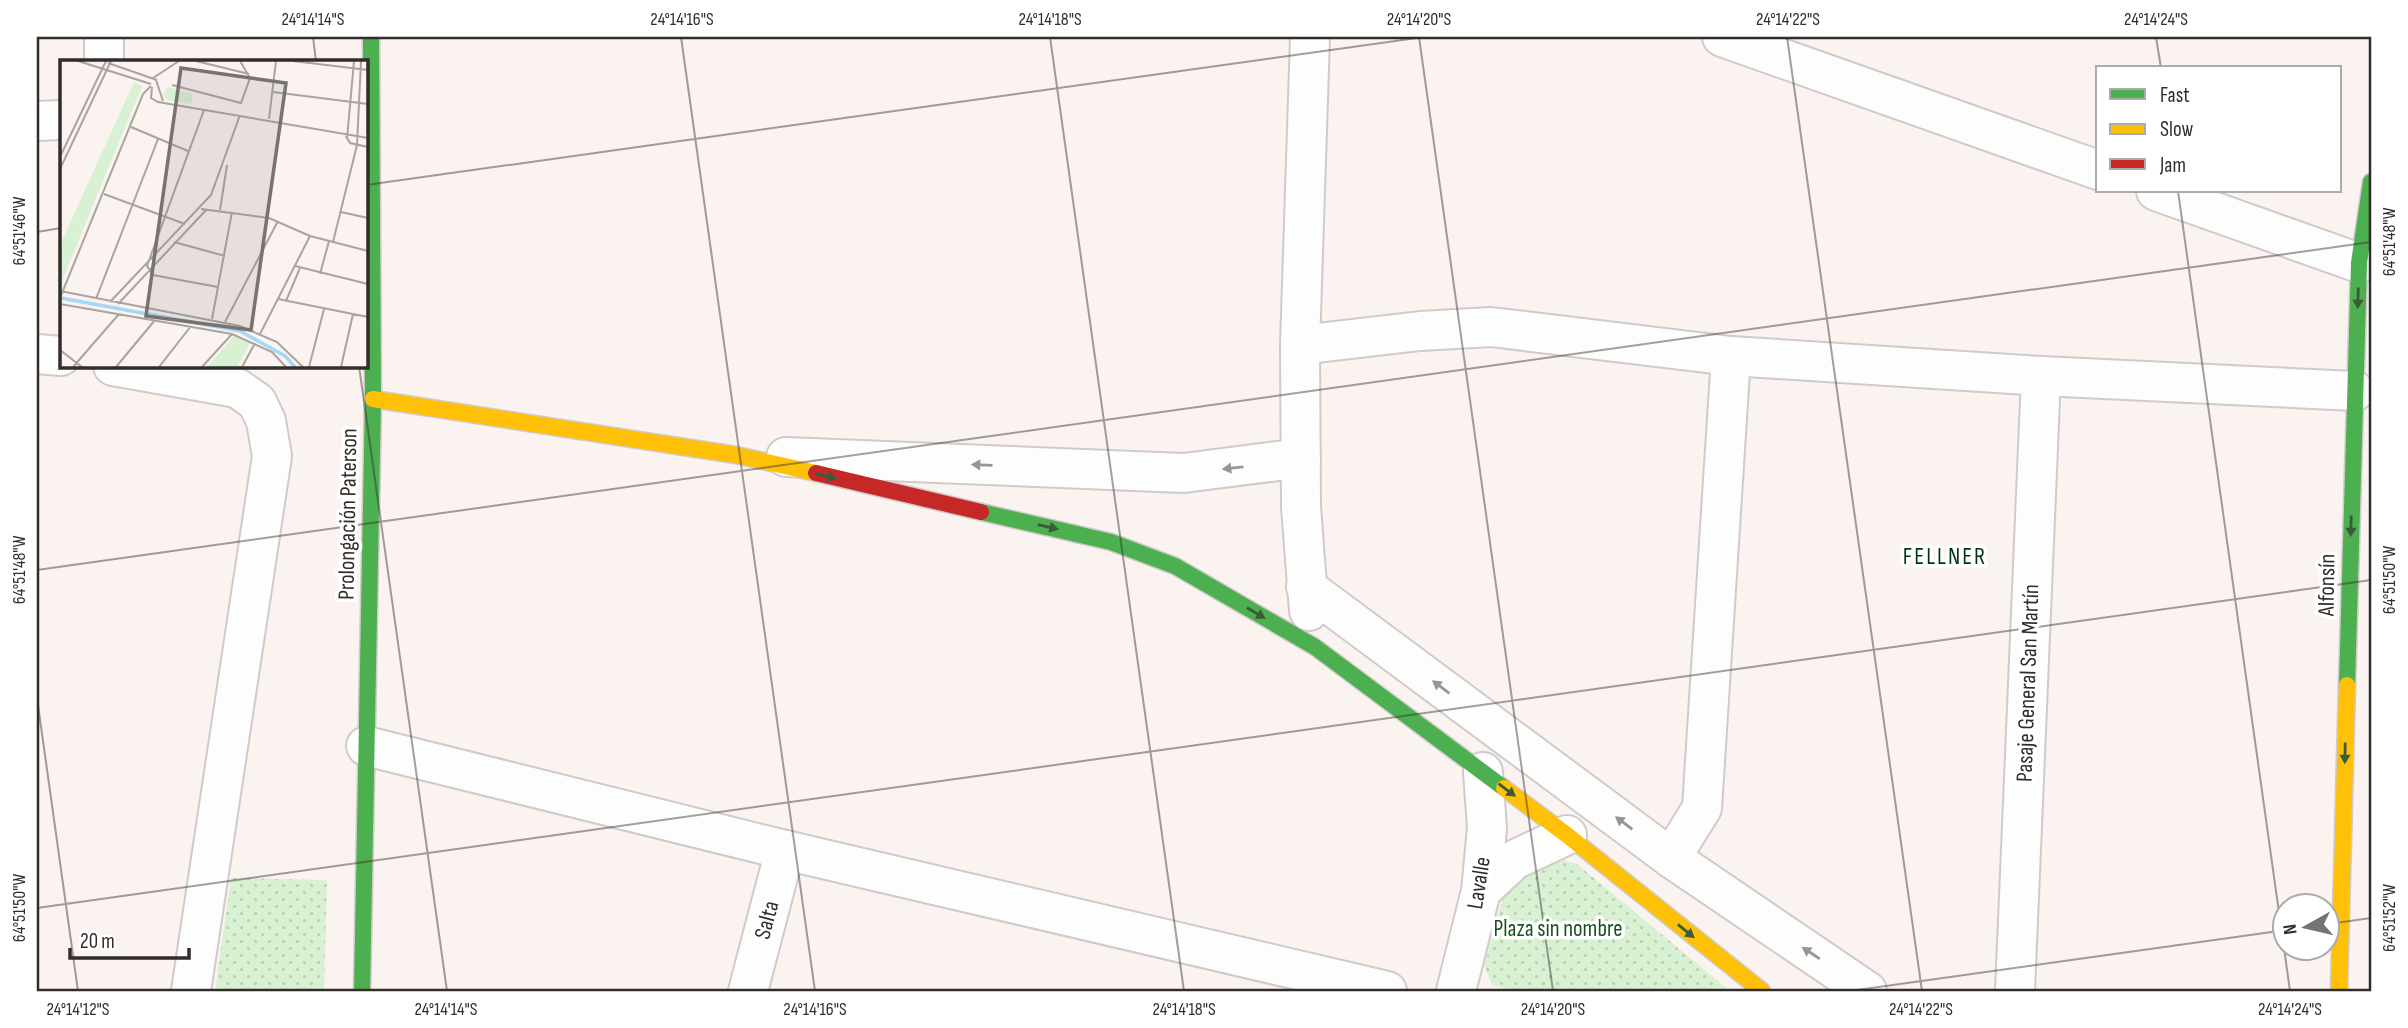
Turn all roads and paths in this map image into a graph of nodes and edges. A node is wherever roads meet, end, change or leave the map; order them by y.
1 (104, 37) edge
2 (371, 37) edge
3 (1310, 37) edge
4 (1723, 37) edge
5 (104, 60) edge
6 (368, 114) edge
7 (60, 120) edge
8 (37, 121) edge
9 (2096, 169) edge
10 (2371, 182) edge
11 (2160, 192) edge
12 (2359, 263) junction
13 (1300, 345) junction
14 (37, 354) edge
15 (60, 356) edge
16 (1731, 356) junction
17 (124, 368) edge
18 (2040, 376) junction
19 (2355, 391) junction
20 (373, 399) junction
21 (736, 455) junction
22 (1301, 458) junction
23 (1306, 587) junction
24 (1315, 648) junction
25 (366, 746) junction
26 (1483, 772) junction
27 (1567, 835) junction
28 (785, 850) junction
29 (1671, 858) junction
30 (1480, 891) junction
31 (191, 991) edge
32 (362, 991) edge
33 (748, 991) edge
34 (1387, 991) edge
35 (1456, 991) edge
36 (1762, 991) edge
37 (1867, 991) edge
38 (2015, 991) edge
39 (2339, 991) edge

1 - 5 street
2 - 6 street, Prolongación Paterson
3 - 13 street
4 - 9 street
6 - 20 street, Prolongación Paterson
7 - 8 street
10 - 12 street, Alfonsín
11 - 12 street
12 -> 19 street, Alfonsín
13 - 16 street
13 - 22 street
14 - 15 street
16 - 18 street
16 - 29 street
17 - 31 street
18 - 19 street
18 - 38 street, Pasaje General San Martín
19 -> 39 street, Alfonsín
20 - 21 street
20 - 25 street, Prolongación Paterson
22 -> 21 street
21 -> 24 street
22 - 23 street
23 - 24 street
29 -> 23 street
24 - 26 street
25 - 28 street
25 - 32 street, Prolongación Paterson
26 -> 27 street
26 - 30 street, Lavalle
27 - 30 street
27 -> 36 street
28 - 33 street, Salta
28 - 34 street
37 -> 29 street
30 - 35 street, Lavalle

